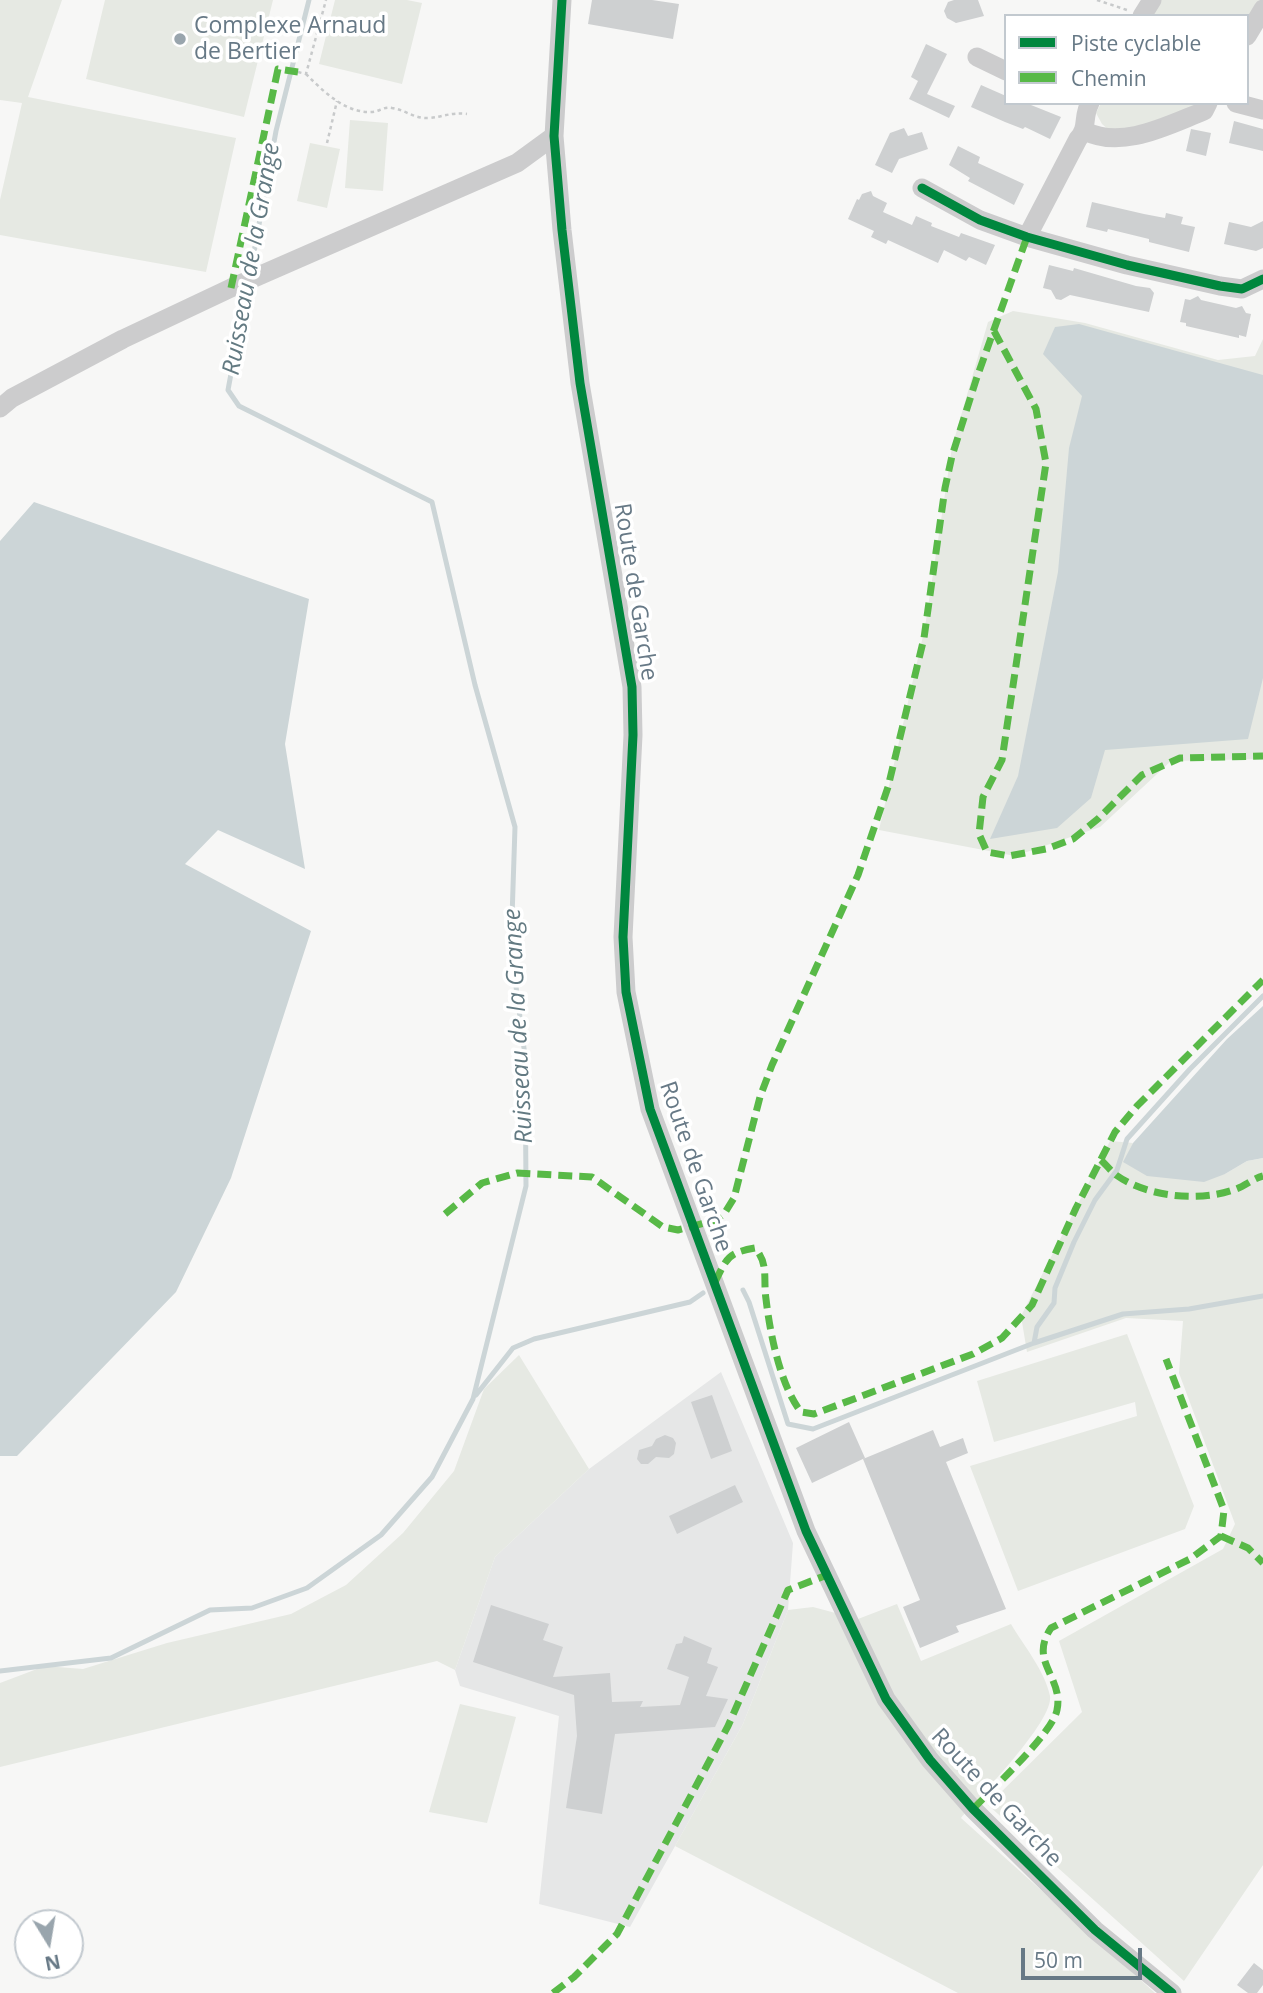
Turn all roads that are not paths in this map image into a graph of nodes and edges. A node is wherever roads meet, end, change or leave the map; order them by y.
1 (562, 0) edge
2 (1263, 9) edge
3 (1249, 33) edge
4 (977, 57) dead end
5 (1004, 70) edge
6 (1083, 105) edge
7 (1207, 105) edge
8 (1244, 105) edge
9 (1263, 110) edge
10 (1085, 131) junction
11 (554, 136) junction
12 (922, 188) dead end
13 (1027, 237) junction
14 (1263, 279) edge
15 (0, 408) edge
16 (1172, 1993) edge

1 - 11 street, Route de Garche
2 - 3 street
4 - 5 street
6 - 10 street
7 - 10 street
8 - 9 street
10 - 13 street
11 - 15 street
11 - 16 street, Route de Garche
12 - 13 street
13 - 14 street

